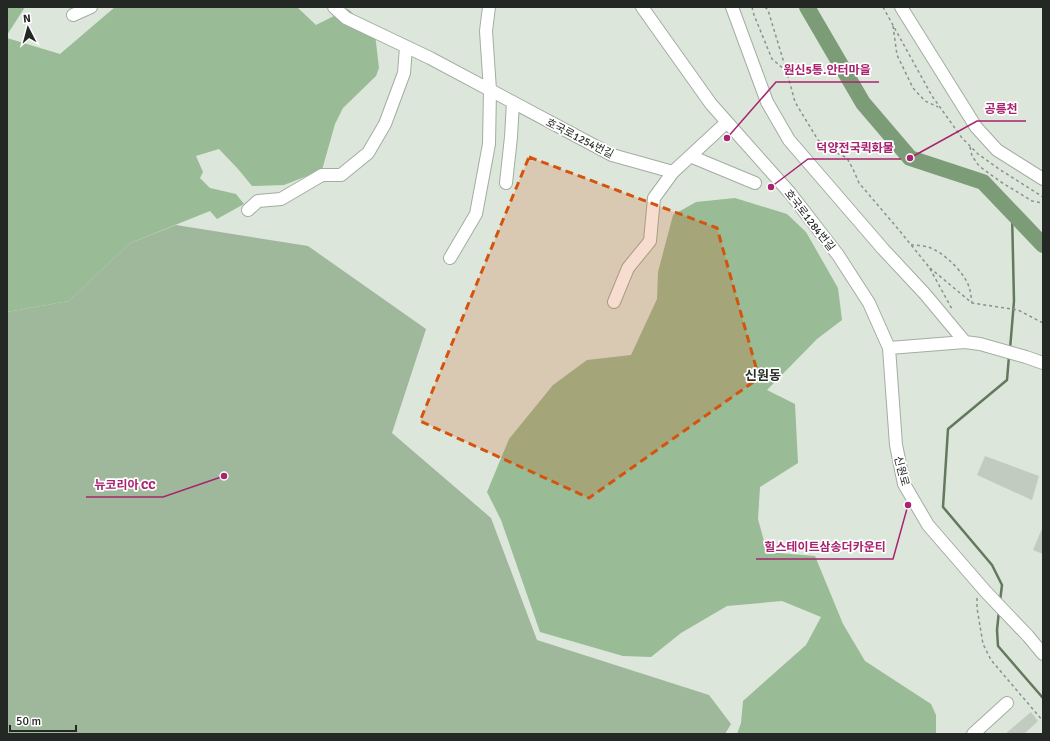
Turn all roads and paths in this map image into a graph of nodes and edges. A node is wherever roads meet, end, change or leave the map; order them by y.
1 (91, 7) edge
2 (334, 7) edge
3 (489, 7) edge
4 (642, 7) edge
5 (732, 7) edge
6 (752, 7) edge
7 (765, 7) edge
8 (883, 7) edge
9 (901, 7) edge
10 (73, 15) dead end
11 (892, 24) junction
12 (406, 47) junction
13 (785, 70) junction
14 (490, 90) junction
15 (513, 102) junction
16 (940, 108) junction
17 (727, 122) junction
18 (970, 146) junction
19 (690, 156) junction
20 (673, 172) junction
21 (1043, 179) edge
22 (506, 183) dead end
23 (755, 183) dead end
24 (1043, 197) edge
25 (1043, 203) edge
26 (248, 210) dead end
27 (911, 245) junction
28 (450, 258) dead end
29 (929, 267) junction
30 (614, 302) dead end
31 (972, 303) junction
32 (953, 311) dead end
33 (1043, 323) edge
34 (965, 342) junction
35 (889, 348) junction
36 (1043, 363) edge
37 (982, 592) junction
38 (1043, 654) edge
39 (1007, 703) dead end
40 (1043, 721) edge
41 (973, 734) edge

1 - 10 street
2 - 12 street, 호국로1254번길
3 - 14 street
4 - 17 street, 호국로1284번길
5 - 34 street
6 - 13 path
7 - 13 path
8 - 11 path
9 - 21 street
11 - 16 path
11 - 16 path
12 - 14 street, 호국로1254번길
12 - 26 street
13 - 27 path
14 - 15 street, 호국로1254번길
14 - 28 street
15 - 20 street, 호국로1254번길
15 - 22 street
16 - 18 path
17 - 19 street
17 - 35 street, 호국로1284번길
18 - 24 path
18 - 25 path
19 - 20 street
19 - 23 street
20 - 30 street
27 - 29 path
27 - 31 path
29 - 31 path
29 - 32 path
31 - 33 path
34 - 35 street
34 - 36 street
35 - 37 street, 신원로
37 - 38 street, 신원로
37 - 40 path
39 - 41 street

